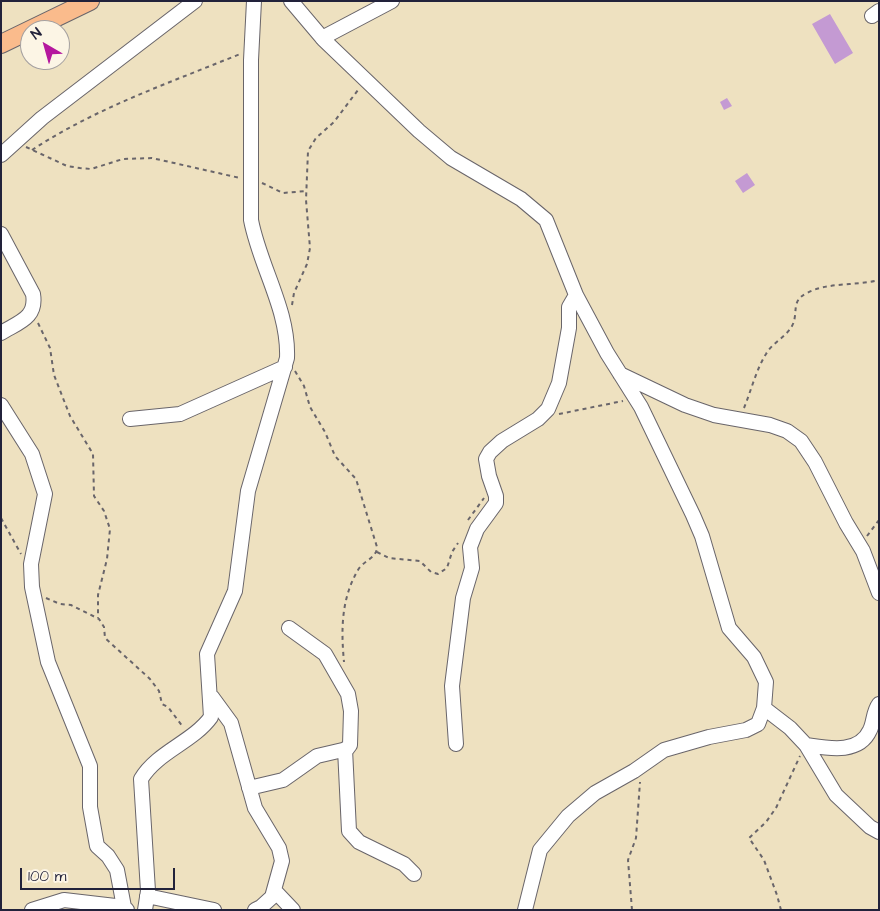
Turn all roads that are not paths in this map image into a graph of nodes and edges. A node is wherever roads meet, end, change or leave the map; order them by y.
1 (90, 1) edge
2 (195, 1) edge
3 (254, 1) edge
4 (291, 1) edge
5 (392, 1) edge
6 (322, 38) junction
7 (1, 44) edge
8 (1, 155) edge
9 (1, 234) edge
10 (576, 295) junction
11 (1, 333) edge
12 (286, 363) junction
13 (619, 373) junction
14 (1, 405) edge
15 (130, 419) dead end
16 (879, 593) edge
17 (289, 628) dead end
18 (210, 694) junction
19 (879, 704) edge
20 (764, 708) junction
21 (456, 744) dead end
22 (806, 745) junction
23 (345, 749) junction
24 (249, 788) junction
25 (879, 832) edge
26 (414, 874) dead end
27 (274, 890) junction
28 (147, 896) junction
29 (126, 908) edge
30 (32, 910) edge
31 (145, 910) edge
32 (214, 910) edge
33 (255, 910) edge
34 (293, 910) edge
35 (525, 910) edge

1 - 7 main road
2 - 8 street
3 - 12 street
4 - 6 street
5 - 6 street
6 - 10 street
9 - 11 street
10 - 13 street
10 - 21 street
12 - 15 street
12 - 18 street
13 - 16 street
13 - 20 street
14 - 29 street
17 - 23 street
18 - 24 street
18 - 28 street
19 - 22 street
20 - 22 street
20 - 35 street
22 - 25 street
23 - 24 street
23 - 26 street
24 - 27 street
27 - 33 street
27 - 34 street
28 - 31 street
28 - 32 street
29 - 30 street

